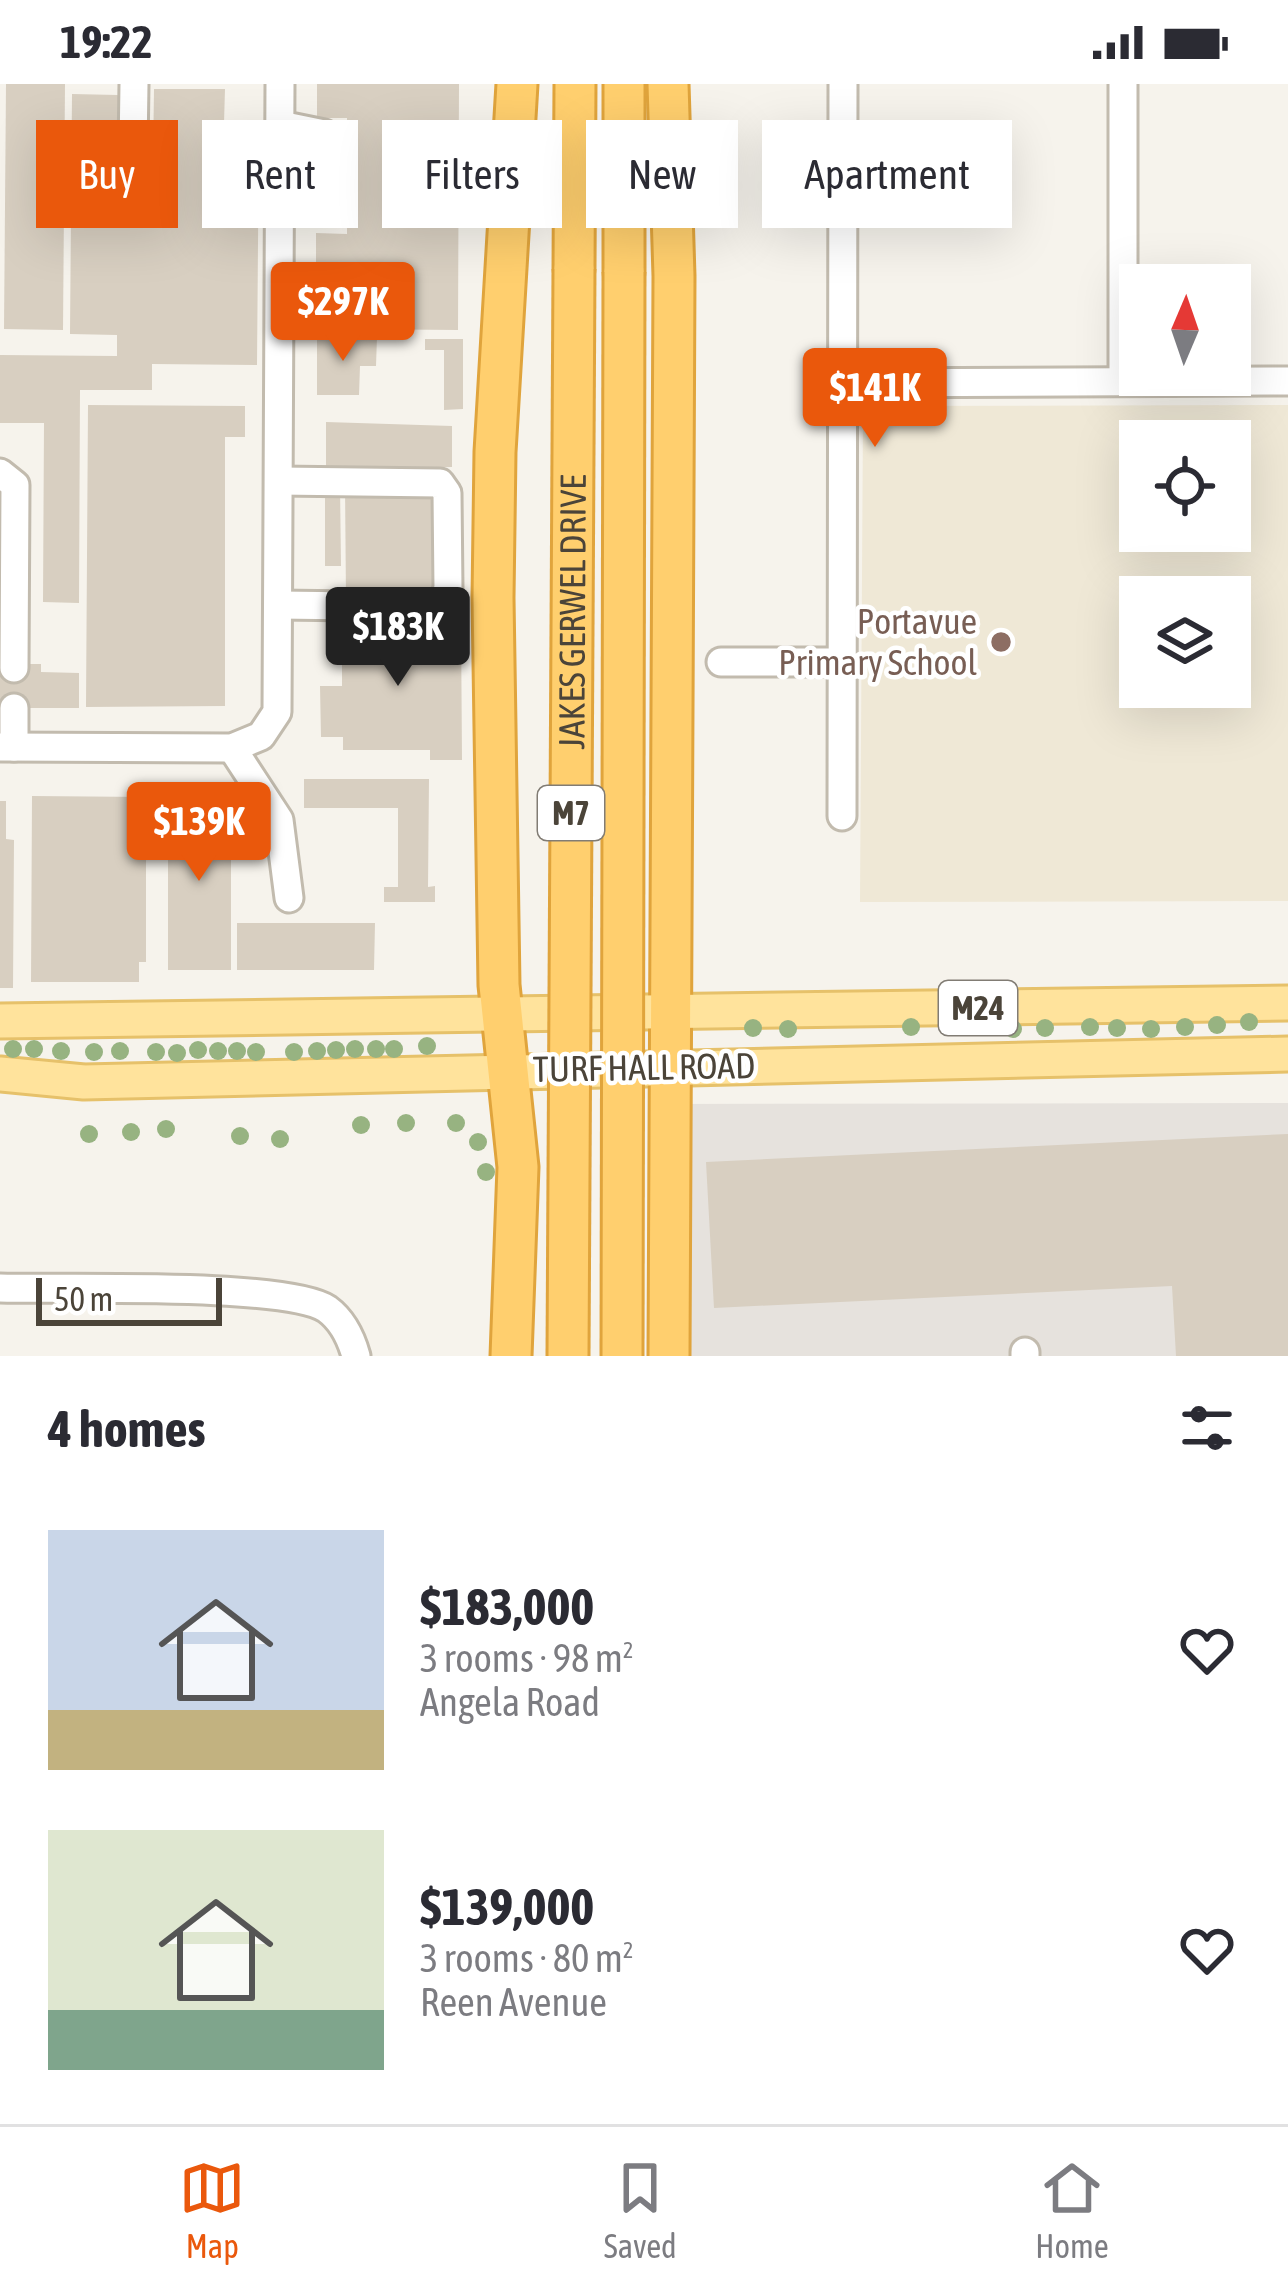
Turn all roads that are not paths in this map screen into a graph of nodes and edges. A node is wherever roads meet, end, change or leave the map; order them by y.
1 (134, 84) edge
2 (280, 84) edge
3 (517, 84) edge
4 (575, 84) edge
5 (624, 84) edge
6 (668, 84) edge
7 (842, 84) edge
8 (1123, 84) edge
9 (133, 120) edge
10 (280, 120) edge
11 (280, 228) edge
12 (1123, 264) edge
13 (1251, 380) edge
14 (1288, 380) edge
15 (1119, 381) edge
16 (843, 382) junction
17 (0, 473) edge
18 (279, 482) junction
19 (279, 604) junction
20 (721, 662) dead end
21 (844, 662) junction
22 (14, 668) dead end
23 (14, 708) dead end
24 (7, 747) edge
25 (232, 748) junction
26 (842, 816) dead end
27 (289, 898) dead end
28 (1288, 1003) edge
29 (668, 1013) junction
30 (502, 1016) junction
31 (0, 1021) edge
32 (1288, 1054) edge
33 (667, 1066) junction
34 (507, 1070) junction
35 (0, 1074) edge
36 (0, 1288) edge
37 (356, 1356) edge
38 (512, 1356) edge
39 (568, 1356) edge
40 (622, 1356) edge
41 (669, 1356) edge

1 - 9 street
2 - 10 street
3 - 30 highway
4 - 39 highway, JAKES GERWEL DRIVE / M7, bridge
5 - 40 highway, JAKES GERWEL DRIVE / M7, bridge
6 - 29 highway
7 - 16 street
8 - 12 street
11 - 18 street
13 - 14 street
15 - 16 street
16 - 21 street
17 - 22 street
18 - 19 street
18 - 19 street
19 - 25 street
20 - 21 street
21 - 26 street
23 - 24 street
24 - 25 street
25 - 27 street
28 - 29 main road, TURF HALL ROAD / M24
29 - 30 main road, TURF HALL ROAD / M24
29 - 33 highway
30 - 31 main road, TURF HALL ROAD / M24
30 - 34 highway
32 - 33 main road, TURF HALL ROAD / M24
33 - 34 main road, TURF HALL ROAD / M24
33 - 41 highway
34 - 35 main road, TURF HALL ROAD / M24
34 - 38 highway
36 - 37 street

